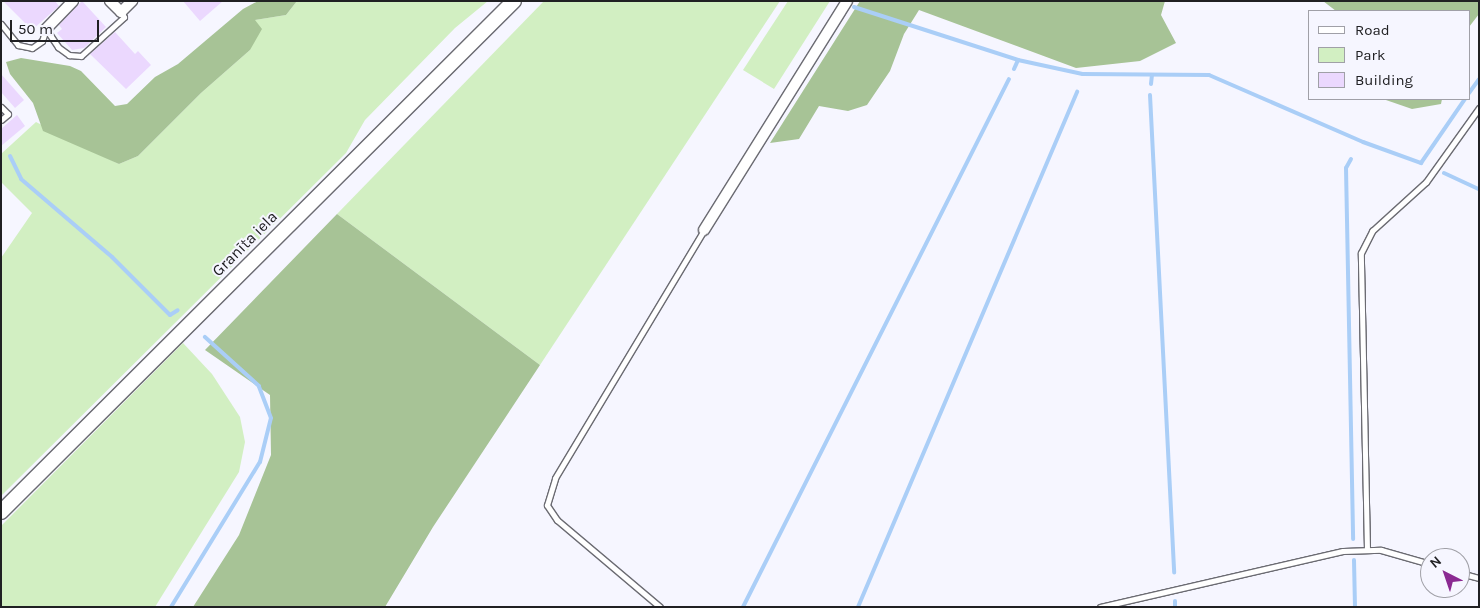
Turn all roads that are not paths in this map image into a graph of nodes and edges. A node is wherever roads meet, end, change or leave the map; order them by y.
1 (72, 1) edge
2 (110, 1) edge
3 (132, 1) edge
4 (514, 1) edge
5 (846, 1) edge
6 (121, 12) junction
7 (1, 24) edge
8 (46, 29) junction
9 (1, 107) edge
10 (1479, 108) edge
11 (1, 120) edge
12 (704, 230) joint
13 (1, 512) edge
14 (1367, 549) junction
15 (1420, 562) edge
16 (660, 607) edge
17 (1100, 607) edge

1 - 8 street
2 - 6 street
3 - 6 street
4 - 13 main road, Granīta iela
5 - 12 street
6 - 8 lane
7 - 8 lane
9 - 11 lane
10 - 14 lane
12 - 16 lane
14 - 15 lane
14 - 17 lane

